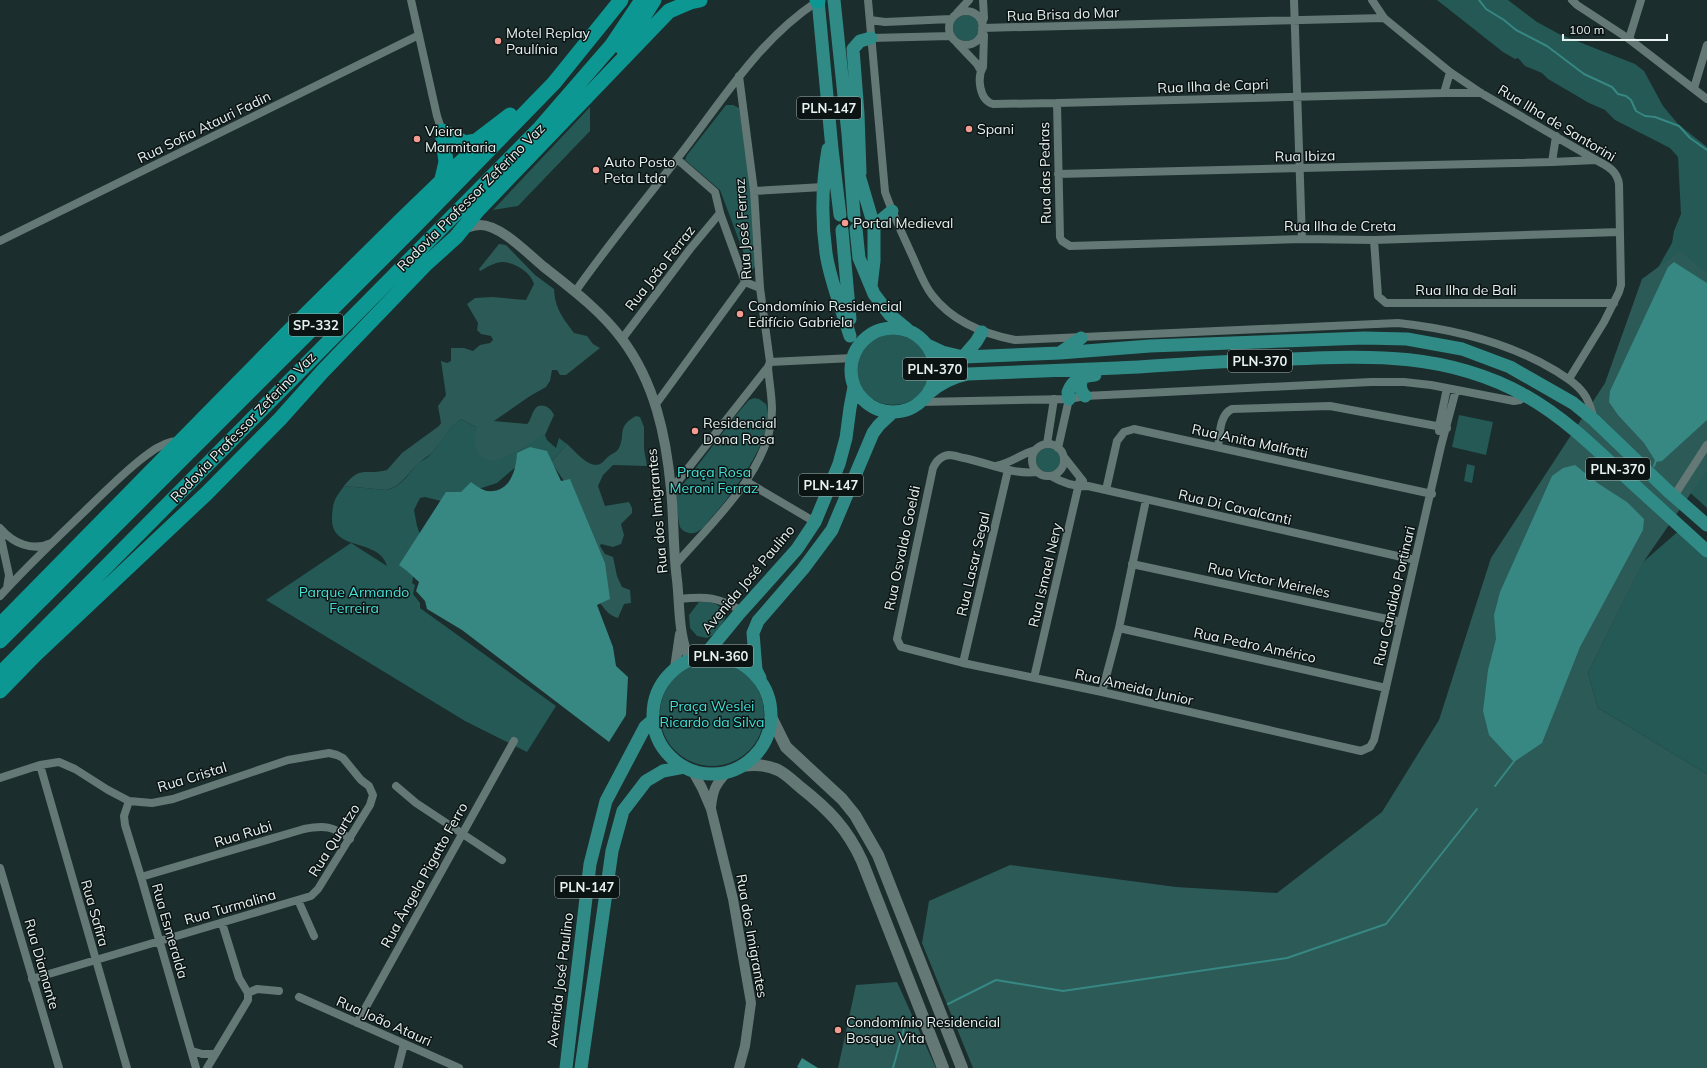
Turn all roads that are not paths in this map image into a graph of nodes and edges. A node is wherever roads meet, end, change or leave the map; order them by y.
1 (410, 0) edge
2 (611, 0) edge
3 (621, 0) edge
4 (642, 0) edge
5 (654, 0) edge
6 (700, 0) edge
7 (818, 0) edge
8 (834, 0) edge
9 (868, 0) edge
10 (969, 0) edge
11 (983, 0) edge
12 (1294, 0) edge
13 (1372, 0) edge
14 (1641, 0) edge
15 (1574, 2) edge
16 (954, 16) junction
17 (1384, 18) junction
18 (870, 20) junction
19 (1295, 20) junction
20 (910, 21) junction
21 (982, 28) junction
22 (419, 35) junction
23 (910, 37) junction
24 (872, 38) junction
25 (954, 39) junction
26 (1629, 39) junction
27 (1707, 45) edge
28 (981, 71) junction
29 (1450, 72) junction
30 (608, 74) junction
31 (739, 76) junction
32 (1694, 88) junction
33 (1444, 93) junction
34 (1481, 93) junction
35 (1297, 97) junction
36 (1707, 99) edge
37 (1057, 104) junction
38 (510, 115) junction
39 (442, 131) junction
40 (831, 134) junction
41 (848, 134) junction
42 (1556, 136) junction
43 (677, 159) junction
44 (1596, 160) junction
45 (1552, 162) junction
46 (1299, 169) junction
47 (1058, 174) junction
48 (442, 180) junction
49 (860, 181) junction
50 (823, 187) junction
51 (754, 191) junction
52 (892, 211) junction
53 (720, 213) junction
54 (840, 215) dead end
55 (854, 216) dead end
56 (874, 226) junction
57 (462, 229) junction
58 (856, 229) dead end
59 (842, 230) dead end
60 (1620, 232) junction
61 (1302, 239) junction
62 (1374, 240) junction
63 (0, 241) edge
64 (1062, 241) joint
65 (745, 282) junction
66 (871, 286) junction
67 (760, 288) junction
68 (575, 292) junction
69 (1614, 303) junction
70 (910, 332) junction
71 (982, 332) junction
72 (850, 336) junction
73 (1081, 338) junction
74 (622, 339) junction
75 (927, 345) junction
76 (1150, 346) junction
77 (1060, 353) junction
78 (853, 356) junction
79 (963, 356) junction
80 (1202, 362) junction
81 (769, 365) junction
82 (1119, 368) junction
83 (1084, 376) junction
84 (1569, 379) junction
85 (854, 386) junction
86 (1447, 388) junction
87 (1456, 390) junction
88 (1524, 395) junction
89 (1085, 396) junction
90 (925, 397) junction
91 (1054, 399) junction
92 (1069, 399) junction
93 (656, 404) junction
94 (893, 412) junction
95 (1594, 420) junction
96 (1443, 427) junction
97 (182, 441) junction
98 (1047, 444) junction
99 (1707, 445) edge
100 (1218, 447) junction
101 (1058, 448) junction
102 (1035, 450) junction
103 (1064, 457) junction
104 (996, 466) junction
105 (1008, 470) junction
106 (1037, 472) junction
107 (1051, 476) junction
108 (747, 482) junction
109 (1080, 483) junction
110 (671, 490) junction
111 (1106, 490) junction
112 (1432, 494) junction
113 (1674, 496) junction
114 (1146, 500) junction
115 (815, 522) junction
116 (1707, 525) edge
117 (0, 528) edge
118 (0, 534) edge
119 (51, 543) junction
120 (1707, 551) edge
121 (1415, 560) junction
122 (675, 564) junction
123 (1132, 564) junction
124 (7, 588) junction
125 (0, 596) edge
126 (679, 599) junction
127 (742, 611) junction
128 (1401, 622) junction
129 (0, 625) edge
130 (681, 628) junction
131 (1119, 628) junction
132 (0, 641) edge
133 (898, 642) joint
134 (705, 655) junction
135 (690, 660) junction
136 (963, 663) junction
137 (675, 668) junction
138 (0, 674) edge
139 (1034, 678) junction
140 (762, 681) junction
141 (1386, 688) junction
142 (0, 691) edge
143 (1102, 692) junction
144 (772, 718) junction
145 (653, 720) junction
146 (514, 740) dead end
147 (1366, 749) joint
148 (329, 753) joint
149 (40, 766) junction
150 (742, 766) junction
151 (688, 768) junction
152 (727, 772) junction
153 (0, 778) edge
154 (396, 786) dead end
155 (129, 802) junction
156 (711, 809) junction
157 (463, 833) junction
158 (350, 839) junction
159 (502, 860) dead end
160 (0, 868) edge
161 (142, 877) junction
162 (298, 900) junction
163 (584, 920) junction
164 (222, 923) junction
165 (601, 923) junction
166 (314, 936) dead end
167 (160, 940) junction
168 (95, 961) junction
169 (32, 979) junction
170 (278, 991) dead end
171 (248, 993) junction
172 (299, 997) dead end
173 (357, 1023) junction
174 (404, 1044) junction
175 (192, 1051) junction
176 (215, 1054) junction
177 (59, 1068) edge
178 (127, 1068) edge
179 (196, 1068) edge
180 (207, 1068) edge
181 (398, 1068) edge
182 (459, 1068) edge
183 (566, 1068) edge
184 (581, 1068) edge
185 (739, 1068) edge
186 (943, 1068) edge
187 (962, 1068) edge

1 - 22 street
2 - 38 highway
3 - 132 highway, Rodovia Professor Zeferino Vaz / SP-332
4 - 138 highway, Rodovia Professor Zeferino Vaz / SP-332
5 - 30 highway
6 - 30 highway
7 - 31 street
7 - 40 main road, PLN-147
8 - 41 main road, PLN-147
9 - 18 street
10 - 16 street
11 - 21 street
12 - 19 street
13 - 17 street, Rua Ilha de Santorini
14 - 26 street
15 - 26 street
16 - 20 street
16 - 21 street
16 - 25 street
17 - 19 street, Rua Brisa do Mar
17 - 29 street, Rua Ilha de Santorini
18 - 20 street
18 - 24 street
19 - 21 street, Rua Brisa do Mar
19 - 35 street
20 - 23 street
21 - 25 street
21 - 28 street
22 - 39 street
22 - 63 street, Rua Sofia Atauri Fadin
23 - 24 street
23 - 25 street
24 - 49 main road
24 - 52 street
25 - 28 street
26 - 32 street
27 - 32 street
28 - 37 street, Rua Ilha de Capri
29 - 33 street
29 - 34 street, Rua Ilha de Santorini
30 - 57 highway
31 - 43 street
31 - 51 street, Rua José Ferraz
32 - 36 street
33 - 34 street, Rua Ilha de Capri
33 - 35 street, Rua Ilha de Capri
34 - 42 street, Rua Ilha de Santorini
35 - 37 street, Rua Ilha de Capri
35 - 46 street
37 - 47 street, Rua das Pedras
38 - 39 highway
38 - 48 highway
39 - 48 highway
40 - 50 main road
40 - 54 main road, PLN-147
41 - 49 main road
41 - 55 main road, PLN-147
42 - 44 street, Rua Ilha de Santorini
42 - 45 street
43 - 53 street
43 - 68 street
44 - 45 street, Rua Ibiza
44 - 60 street, Rua Ilha de Santorini
45 - 46 street, Rua Ibiza
46 - 47 street, Rua Ibiza
46 - 61 street
47 - 64 street, Rua das Pedras
48 - 97 highway
49 - 56 main road
50 - 51 street
50 - 72 main road
51 - 67 street, Rua José Ferraz
52 - 56 main road
52 - 71 street
53 - 65 street
53 - 74 street, Rua João Ferraz
56 - 66 main road
57 - 68 street, Rua dos Imigrantes
57 - 142 highway
58 - 66 main road
59 - 72 main road
60 - 62 street, Rua Ilha de Creta
60 - 69 street, Rua Ilha de Santorini
61 - 62 street, Rua Ilha de Creta
61 - 64 street, Rua Ilha de Creta
62 - 69 street, Rua Ilha de Bali
65 - 67 street
65 - 93 street
66 - 70 main road
67 - 81 street, Rua José Ferraz
68 - 74 street, Rua dos Imigrantes
69 - 84 street, Rua Ilha de Santorini
70 - 75 main road, PLN-370
70 - 78 main road, PLN-370
71 - 73 street
71 - 79 main road
72 - 78 main road
73 - 77 main road
73 - 84 street
74 - 93 street, Rua dos Imigrantes
75 - 79 main road, PLN-370
75 - 90 main road, PLN-370
76 - 77 main road, PLN-370
76 - 80 main road
76 - 95 main road, PLN-370
77 - 79 main road, PLN-370
78 - 81 street
78 - 85 main road
80 - 82 main road, PLN-370
80 - 88 main road, PLN-370
81 - 108 street, Rua José Ferraz
81 - 110 street
82 - 83 main road
82 - 90 main road, PLN-370
83 - 89 main road
83 - 92 main road
84 - 95 street
85 - 94 main road, PLN-370
85 - 115 main road, Avenida José Paulino / PLN-147
86 - 87 street
86 - 89 street
86 - 96 street, Rua Candido Portinari
87 - 88 street
87 - 96 street, Rua Candido Portinari
88 - 120 main road, PLN-370
89 - 92 street
90 - 91 street
90 - 94 main road, PLN-370
91 - 92 street
91 - 98 street
92 - 101 street
93 - 110 street, Rua dos Imigrantes
94 - 140 main road, PLN-147
95 - 113 main road, PLN-370
96 - 100 street
96 - 112 street, Rua Candido Portinari
97 - 119 street
97 - 129 highway
98 - 101 street
98 - 102 street
99 - 113 street
100 - 111 street, Rua Anita Malfatti
100 - 112 street, Rua Anita Malfatti
101 - 103 street
102 - 104 street
102 - 106 street
103 - 107 street
103 - 109 street
104 - 105 street
104 - 133 street, Rua Osvaldo Goeldi
105 - 106 street
105 - 136 street, Rua Lasar Segal
106 - 107 street
107 - 109 street, Rua Di Cavalcanti
108 - 115 street
108 - 122 street, Rua José Ferraz
109 - 111 street, Rua Di Cavalcanti
109 - 139 street, Rua Ismael Nery
110 - 122 street, Rua dos Imigrantes
111 - 114 street, Rua Di Cavalcanti
112 - 121 street, Rua Candido Portinari
113 - 116 main road, PLN-370
114 - 121 street, Rua Di Cavalcanti
114 - 123 street
115 - 127 main road, Avenida José Paulino / PLN-147
117 - 119 street
118 - 124 street
119 - 124 street
121 - 128 street, Rua Candido Portinari
122 - 126 street, Rua dos Imigrantes
123 - 128 street, Rua Victor Meireles
123 - 131 street
124 - 125 street
126 - 127 street
126 - 130 street, Rua dos Imigrantes
127 - 134 main road, Avenida José Paulino / PLN-147
128 - 141 street, Rua Candido Portinari
130 - 135 street, Rua dos Imigrantes
130 - 137 street, Rua dos Imigrantes
131 - 141 street, Rua Pedro Américo
131 - 143 street
133 - 136 street, Rua Ameida Junior
134 - 135 main road, PLN-360
134 - 140 main road, PLN-360
135 - 137 main road, PLN-360
136 - 139 street, Rua Ameida Junior
137 - 145 main road, PLN-360
139 - 143 street, Rua Ameida Junior
140 - 144 main road, PLN-360
141 - 147 street, Rua Candido Portinari
143 - 147 street, Rua Ameida Junior
144 - 150 main road, PLN-360
144 - 187 main road, PLN-360
145 - 151 main road, PLN-360
145 - 163 main road, Avenida José Paulino / PLN-147
146 - 157 street, Rua Ângela Pigatto Ferro
148 - 155 street, Rua Cristal
148 - 158 street, Rua Quartzo
149 - 153 street, Rua Cristal
149 - 155 street, Rua Cristal
149 - 168 street, Rua Safira
150 - 152 main road, PLN-360
150 - 186 main road, PLN-360
151 - 152 main road, PLN-360
151 - 156 street, Rua dos Imigrantes
151 - 165 main road, PLN-147
152 - 156 street, Rua dos Imigrantes
154 - 157 street
155 - 161 street, Rua Esmeralda
156 - 185 street, Rua dos Imigrantes
157 - 159 street
157 - 173 street, Rua Ângela Pigatto Ferro
158 - 161 street, Rua Rubi
158 - 162 street, Rua Quartzo
160 - 169 street, Rua Diamante
161 - 167 street, Rua Esmeralda
162 - 164 street, Rua Turmalina
162 - 166 street
163 - 165 main road
163 - 183 main road, Avenida José Paulino / PLN-147
164 - 167 street, Rua Turmalina
164 - 171 street
165 - 184 main road, PLN-147
167 - 168 street, Rua Turmalina
167 - 175 street, Rua Esmeralda
168 - 169 street, Rua Turmalina
168 - 178 street, Rua Safira
169 - 177 street, Rua Diamante
170 - 171 street
171 - 176 street
172 - 173 street, Rua João Atauri
173 - 174 street, Rua João Atauri
174 - 181 street
174 - 182 street, Rua João Atauri
175 - 176 street
175 - 179 street, Rua Esmeralda
176 - 180 street

